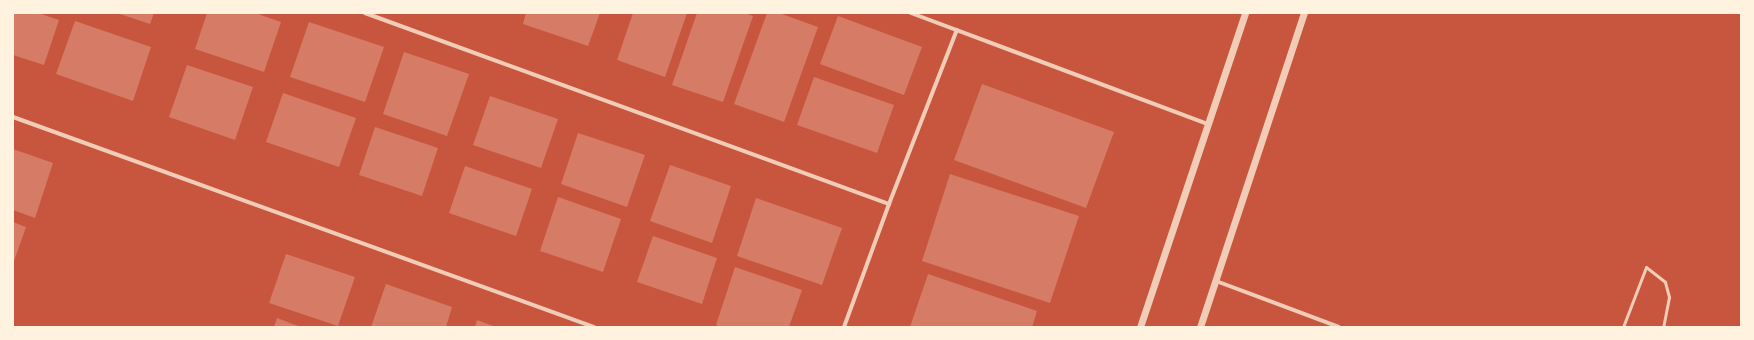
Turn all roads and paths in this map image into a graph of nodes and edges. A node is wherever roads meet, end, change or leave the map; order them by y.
1 (365, 13) edge
2 (911, 13) edge
3 (1245, 13) edge
4 (1304, 13) edge
5 (957, 30) junction
6 (13, 117) edge
7 (1208, 125) junction
8 (889, 204) junction
9 (1216, 281) junction
10 (594, 327) edge
11 (844, 327) edge
12 (1140, 327) edge
13 (1200, 327) edge
14 (1339, 327) edge
15 (1623, 327) edge
16 (1663, 327) edge

1 - 8 street
2 - 5 street
3 - 7 street
4 - 9 street
5 - 7 street
5 - 8 street
6 - 10 street
7 - 12 street
8 - 11 street
9 - 13 street
9 - 14 street
15 - 16 lane

